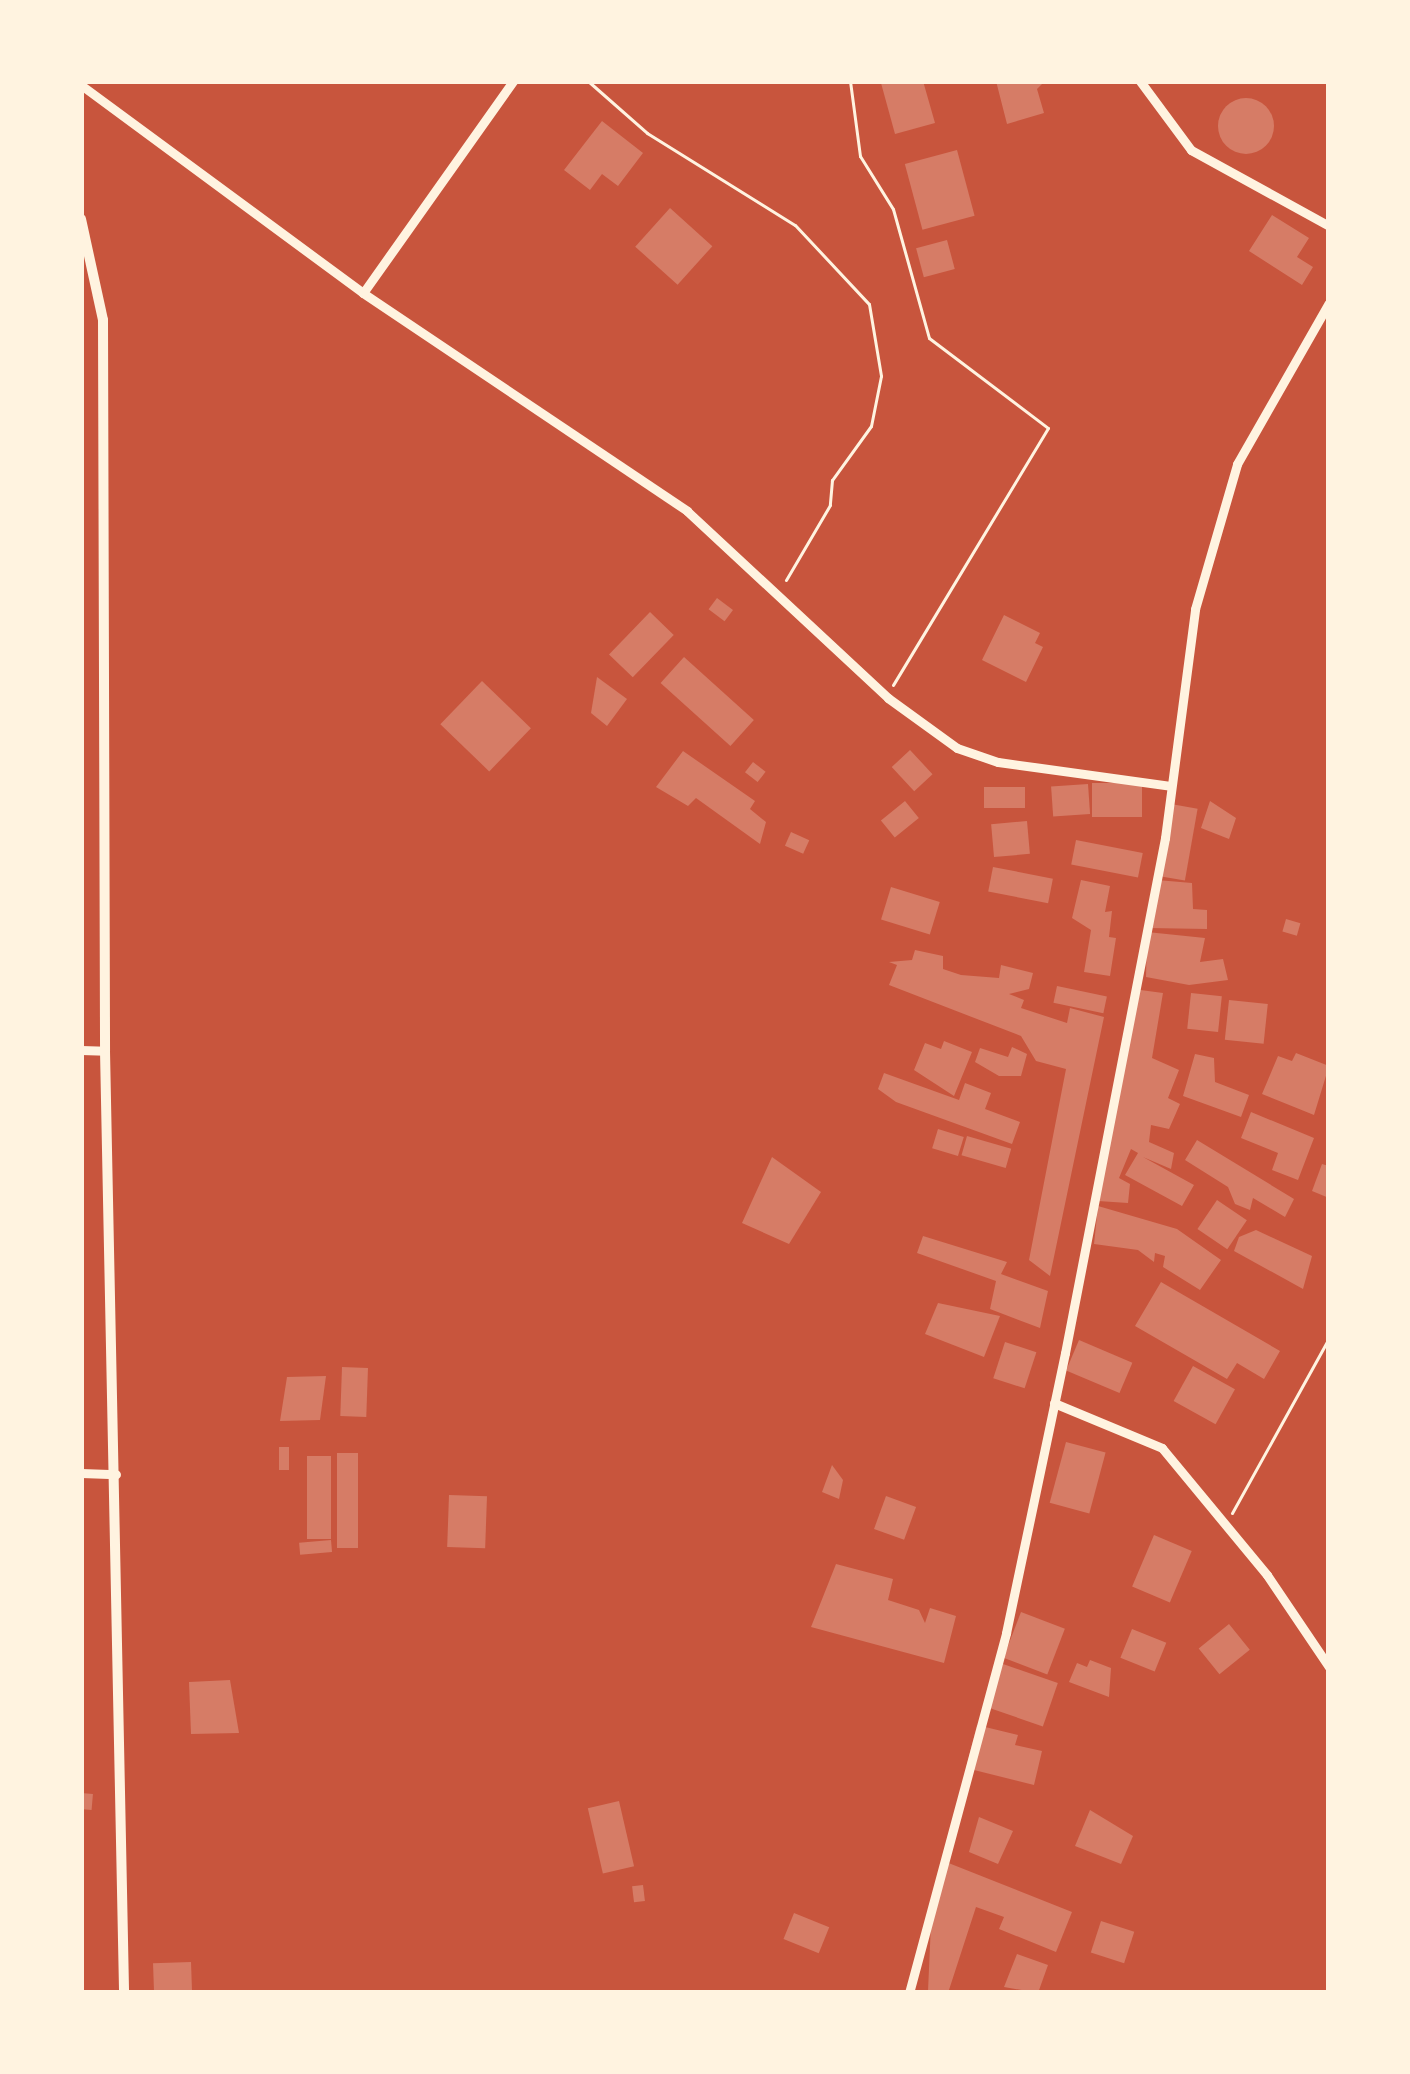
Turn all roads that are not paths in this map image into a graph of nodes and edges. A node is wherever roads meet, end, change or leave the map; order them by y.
1 (513, 81) edge
2 (1140, 81) edge
3 (81, 85) edge
4 (81, 219) edge
5 (1329, 226) edge
6 (363, 293) junction
7 (1329, 303) edge
8 (1170, 786) junction
9 (81, 1050) edge
10 (105, 1051) junction
11 (1054, 1403) junction
12 (81, 1473) edge
13 (116, 1474) junction
14 (1329, 1667) edge
15 (124, 1993) edge
16 (909, 1993) edge

1 - 6 street
2 - 5 street
3 - 6 street
4 - 10 street
6 - 8 street
7 - 8 street
8 - 11 street
9 - 10 street
10 - 13 street
11 - 14 street
11 - 16 street
12 - 13 street
13 - 15 street

